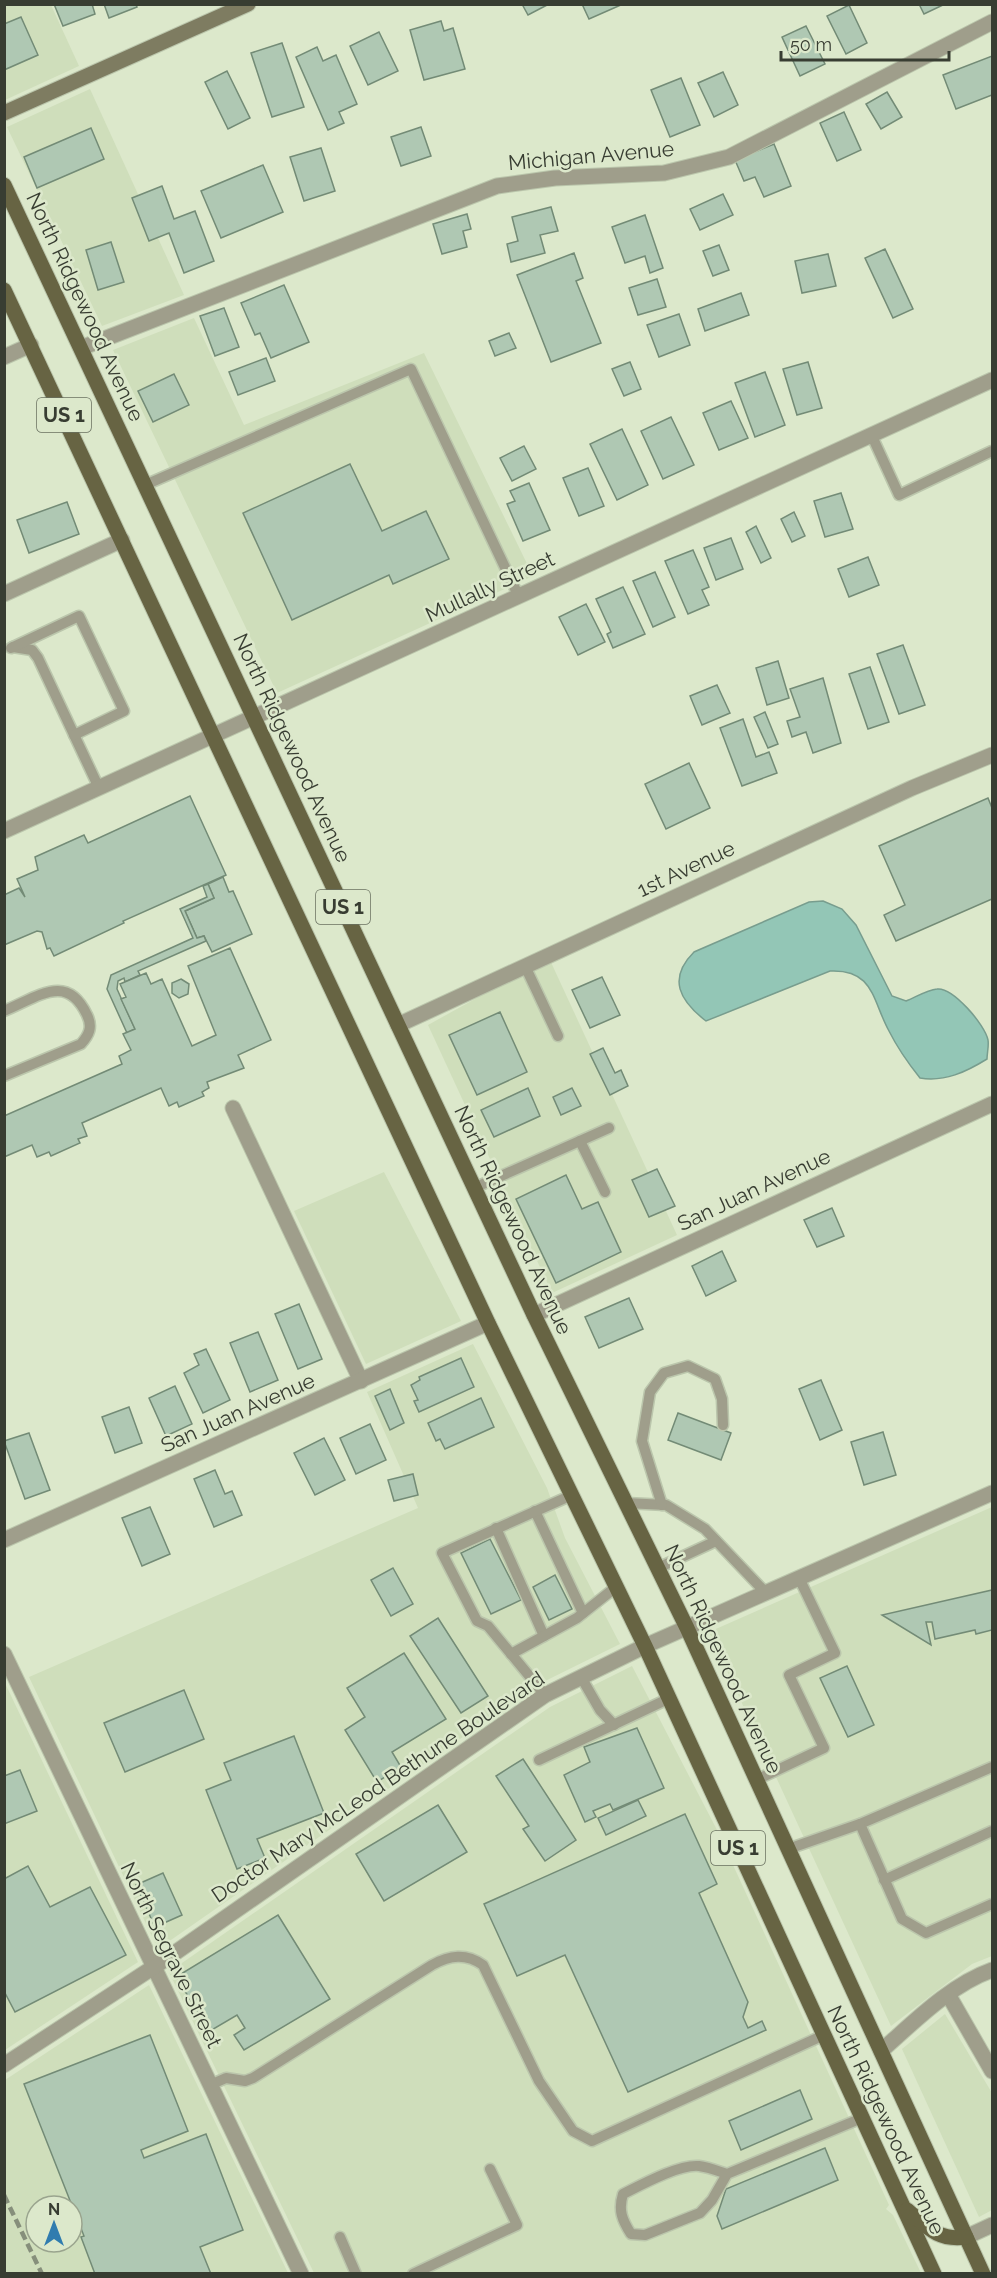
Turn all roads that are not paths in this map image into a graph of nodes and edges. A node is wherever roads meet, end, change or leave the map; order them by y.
1 (248, 4) edge
2 (993, 22) edge
3 (4, 113) edge
4 (4, 185) edge
5 (4, 290) edge
6 (30, 345) junction
7 (81, 348) junction
8 (4, 357) edge
9 (993, 380) edge
10 (871, 434) junction
11 (993, 451) edge
12 (145, 485) junction
13 (122, 540) junction
14 (4, 594) edge
15 (519, 597) junction
16 (8, 649) edge
17 (254, 717) junction
18 (74, 735) junction
19 (213, 736) junction
20 (993, 755) edge
21 (99, 788) junction
22 (4, 831) edge
23 (525, 966) junction
24 (4, 1011) edge
25 (398, 1025) junction
26 (558, 1036) dead end
27 (4, 1076) edge
28 (993, 1104) edge
29 (233, 1108) dead end
30 (609, 1128) dead end
31 (580, 1141) junction
32 (474, 1188) junction
33 (605, 1192) dead end
34 (534, 1316) junction
35 (488, 1323) junction
36 (361, 1381) junction
37 (723, 1425) dead end
38 (993, 1493) edge
39 (572, 1495) junction
40 (626, 1503) junction
41 (662, 1504) junction
42 (535, 1511) junction
43 (496, 1528) junction
44 (4, 1540) edge
45 (717, 1541) junction
46 (658, 1568) junction
47 (799, 1578) junction
48 (616, 1587) junction
49 (766, 1593) junction
50 (583, 1613) junction
51 (687, 1628) junction
52 (544, 1636) junction
53 (645, 1646) junction
54 (4, 1654) edge
55 (511, 1654) junction
56 (581, 1677) junction
57 (545, 1695) junction
58 (670, 1698) junction
59 (614, 1725) junction
60 (539, 1760) dead end
61 (993, 1767) edge
62 (756, 1780) junction
63 (860, 1824) junction
64 (993, 1831) edge
65 (788, 1850) junction
66 (884, 1880) junction
67 (993, 1904) edge
68 (153, 1967) junction
69 (993, 1970) edge
70 (949, 1996) junction
71 (824, 2035) junction
72 (881, 2051) junction
73 (4, 2065) edge
74 (993, 2071) edge
75 (210, 2085) junction
76 (862, 2118) junction
77 (490, 2169) dead end
78 (727, 2174) junction
79 (902, 2206) junction
80 (993, 2225) edge
81 (340, 2237) dead end
82 (966, 2237) junction
83 (930, 2272) edge
84 (301, 2274) edge
85 (356, 2274) edge
86 (413, 2274) edge
87 (983, 2274) edge

1 - 3 main road
2 - 7 street, Michigan Avenue
4 - 7 main road, North Ridgewood Avenue / US 1
5 - 6 main road, North Ridgewood Avenue / US 1
6 - 8 street
6 - 13 main road, North Ridgewood Avenue / US 1
7 - 12 main road, North Ridgewood Avenue / US 1
9 - 10 street, Mullally Street
10 - 11 lane
10 - 15 street, Mullally Street
12 - 15 lane
12 - 17 main road, North Ridgewood Avenue / US 1
13 - 14 street
13 - 19 main road, North Ridgewood Avenue / US 1
15 - 17 street, Mullally Street
16 - 18 lane
16 - 18 lane
17 - 19 street, Mullally Street
17 - 25 main road, North Ridgewood Avenue / US 1
18 - 21 lane
19 - 21 street, Mullally Street
19 - 35 main road, North Ridgewood Avenue / US 1
20 - 23 street, 1st Avenue
21 - 22 street, Mullally Street
23 - 25 street, 1st Avenue
23 - 26 lane
24 - 27 lane
25 - 32 main road, North Ridgewood Avenue / US 1
28 - 34 street, San Juan Avenue
29 - 36 street
30 - 31 lane
31 - 32 lane
31 - 33 lane
32 - 34 main road, North Ridgewood Avenue / US 1
34 - 40 main road, North Ridgewood Avenue / US 1
35 - 36 street, San Juan Avenue
35 - 39 main road, North Ridgewood Avenue / US 1
36 - 44 street, San Juan Avenue
37 - 41 lane
38 - 47 street, Doctor Mary McLeod Bethune Boulevard
39 - 42 lane
39 - 48 main road, North Ridgewood Avenue / US 1
40 - 41 lane
40 - 46 main road, North Ridgewood Avenue / US 1
41 - 45 lane
42 - 43 lane
42 - 50 lane
43 - 52 lane
43 - 55 lane
45 - 46 lane
45 - 49 lane
46 - 51 main road, North Ridgewood Avenue / US 1
47 - 49 street, Doctor Mary McLeod Bethune Boulevard
47 - 62 lane
48 - 50 lane
48 - 53 main road, North Ridgewood Avenue / US 1
49 - 51 street, Doctor Mary McLeod Bethune Boulevard
50 - 52 lane
51 - 53 street, Doctor Mary McLeod Bethune Boulevard
51 - 62 main road, North Ridgewood Avenue / US 1
52 - 55 lane
53 - 56 street, Doctor Mary McLeod Bethune Boulevard
53 - 58 main road, North Ridgewood Avenue / US 1
54 - 68 street, North Segrave Street
55 - 57 lane
56 - 57 street, Doctor Mary McLeod Bethune Boulevard
56 - 59 lane
57 - 68 street, Doctor Mary McLeod Bethune Boulevard
58 - 59 lane
58 - 71 main road, North Ridgewood Avenue / US 1
59 - 60 lane
61 - 63 lane
62 - 65 main road, North Ridgewood Avenue / US 1
63 - 65 lane
63 - 66 lane
64 - 66 lane
65 - 72 main road, North Ridgewood Avenue / US 1
66 - 67 lane
68 - 73 street, Doctor Mary McLeod Bethune Boulevard
68 - 75 street, North Segrave Street
69 - 70 street
70 - 72 street
70 - 74 street
71 - 75 lane
71 - 76 main road, North Ridgewood Avenue / US 1
72 - 82 main road, North Ridgewood Avenue / US 1
75 - 84 street, North Segrave Street
76 - 78 lane
76 - 79 main road, North Ridgewood Avenue / US 1
77 - 86 lane
78 - 78 lane
79 - 82 main road
79 - 83 main road, North Ridgewood Avenue / US 1
80 - 82 street
81 - 85 lane
82 - 87 main road, North Ridgewood Avenue / US 1

